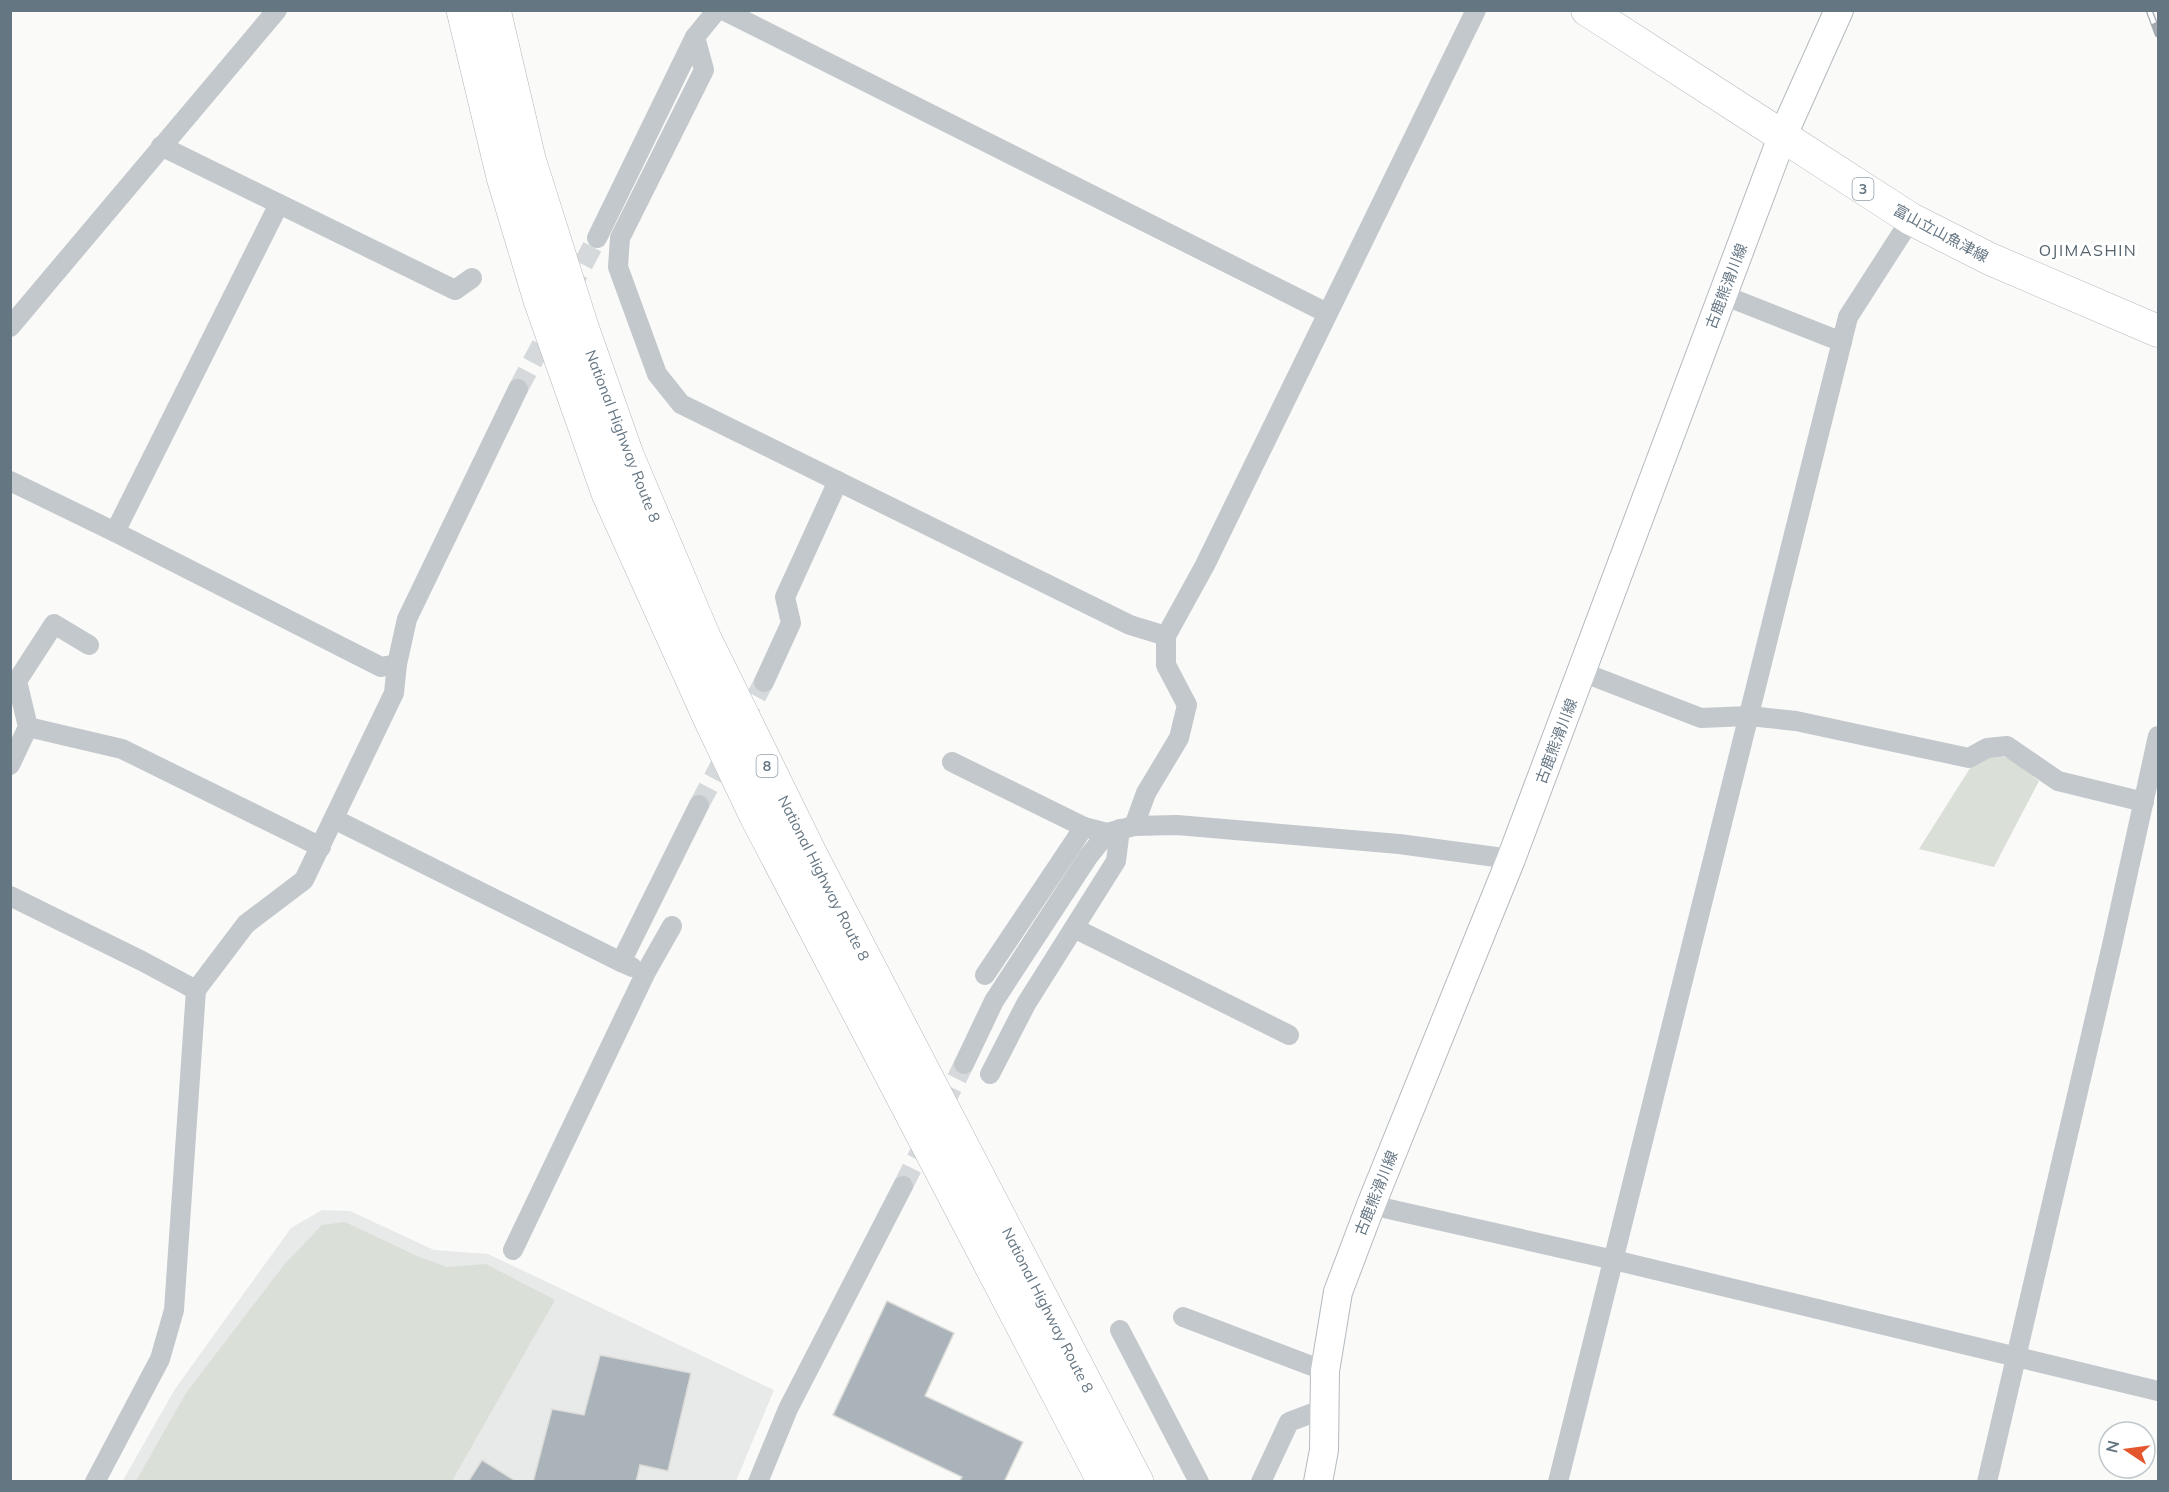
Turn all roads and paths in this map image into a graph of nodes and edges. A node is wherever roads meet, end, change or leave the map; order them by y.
1 (277, 10) edge
2 (463, 10) edge
3 (494, 10) edge
4 (717, 10) edge
5 (723, 10) edge
6 (1476, 10) edge
7 (1587, 10) edge
8 (1839, 10) edge
9 (695, 37) junction
10 (1782, 137) junction
11 (161, 147) junction
12 (279, 204) junction
13 (1911, 219) junction
14 (597, 238) tunnel mouth
15 (472, 278) dead end
16 (1723, 295) junction
17 (1327, 313) junction
18 (10, 327) edge
19 (2158, 331) edge
20 (1842, 342) junction
21 (518, 389) tunnel mouth
22 (10, 481) edge
23 (838, 481) junction
24 (115, 532) junction
25 (1166, 636) junction
26 (89, 645) dead end
27 (397, 664) junction
28 (1582, 672) junction
29 (764, 682) tunnel mouth
30 (1749, 716) junction
31 (28, 727) junction
32 (2158, 736) edge
33 (952, 762) dead end
34 (10, 765) edge
35 (2144, 802) junction
36 (699, 805) tunnel mouth
37 (334, 819) junction
38 (1084, 827) junction
39 (1120, 830) junction
40 (321, 847) junction
41 (1511, 859) junction
42 (10, 896) edge
43 (672, 926) dead end
44 (1074, 928) junction
45 (621, 962) junction
46 (646, 972) junction
47 (985, 975) dead end
48 (196, 990) junction
49 (1289, 1035) dead end
50 (964, 1064) tunnel mouth
51 (990, 1074) dead end
52 (903, 1186) tunnel mouth
53 (1371, 1205) junction
54 (513, 1250) dead end
55 (1614, 1260) junction
56 (1183, 1317) dead end
57 (1120, 1330) dead end
58 (2016, 1357) junction
59 (1325, 1371) junction
60 (2158, 1391) edge
61 (1323, 1409) junction
62 (94, 1482) edge
63 (758, 1482) edge
64 (1104, 1482) edge
65 (1137, 1482) edge
66 (1199, 1482) edge
67 (1261, 1482) edge
68 (1318, 1482) edge
69 (1558, 1482) edge
70 (1987, 1482) edge

1 - 11 street
2 - 64 highway, National Highway Route 8 / 8
3 - 65 highway, National Highway Route 8 / 8
4 - 9 street
5 - 17 street
6 - 17 street
7 - 10 main road, 富山立山魚津線 / 3
8 - 10 main road, 古鹿熊滑川線
9 - 14 street
9 - 23 street
10 - 13 main road, 富山立山魚津線 / 3
10 - 16 main road, 古鹿熊滑川線
11 - 12 street
11 - 18 street
12 - 15 street
12 - 24 street
13 - 19 main road, 富山立山魚津線 / 3
13 - 20 street
16 - 20 street
16 - 28 main road, 古鹿熊滑川線
17 - 25 street
20 - 30 street
21 - 27 street
22 - 24 street
23 - 25 street
23 - 29 street
24 - 27 street
25 - 39 street
26 - 31 street
27 - 37 street
28 - 30 street
28 - 41 main road, 古鹿熊滑川線
30 - 35 street
30 - 55 street
31 - 34 street
31 - 40 street
32 - 35 street
33 - 38 street
35 - 58 street
36 - 45 street
37 - 40 street
37 - 45 street
38 - 39 street
38 - 47 street
39 - 41 street
39 - 44 street
39 - 50 street
40 - 48 street
41 - 53 main road, 古鹿熊滑川線
42 - 48 street
43 - 46 street
44 - 49 street
44 - 51 street
45 - 46 street
46 - 54 street
48 - 62 street
52 - 63 street
53 - 55 street
53 - 59 main road, 古鹿熊滑川線
55 - 58 street
55 - 69 street
56 - 59 street
57 - 66 street
58 - 60 street
58 - 70 street
59 - 61 main road, 古鹿熊滑川線
61 - 67 street
61 - 68 main road, 古鹿熊滑川線

